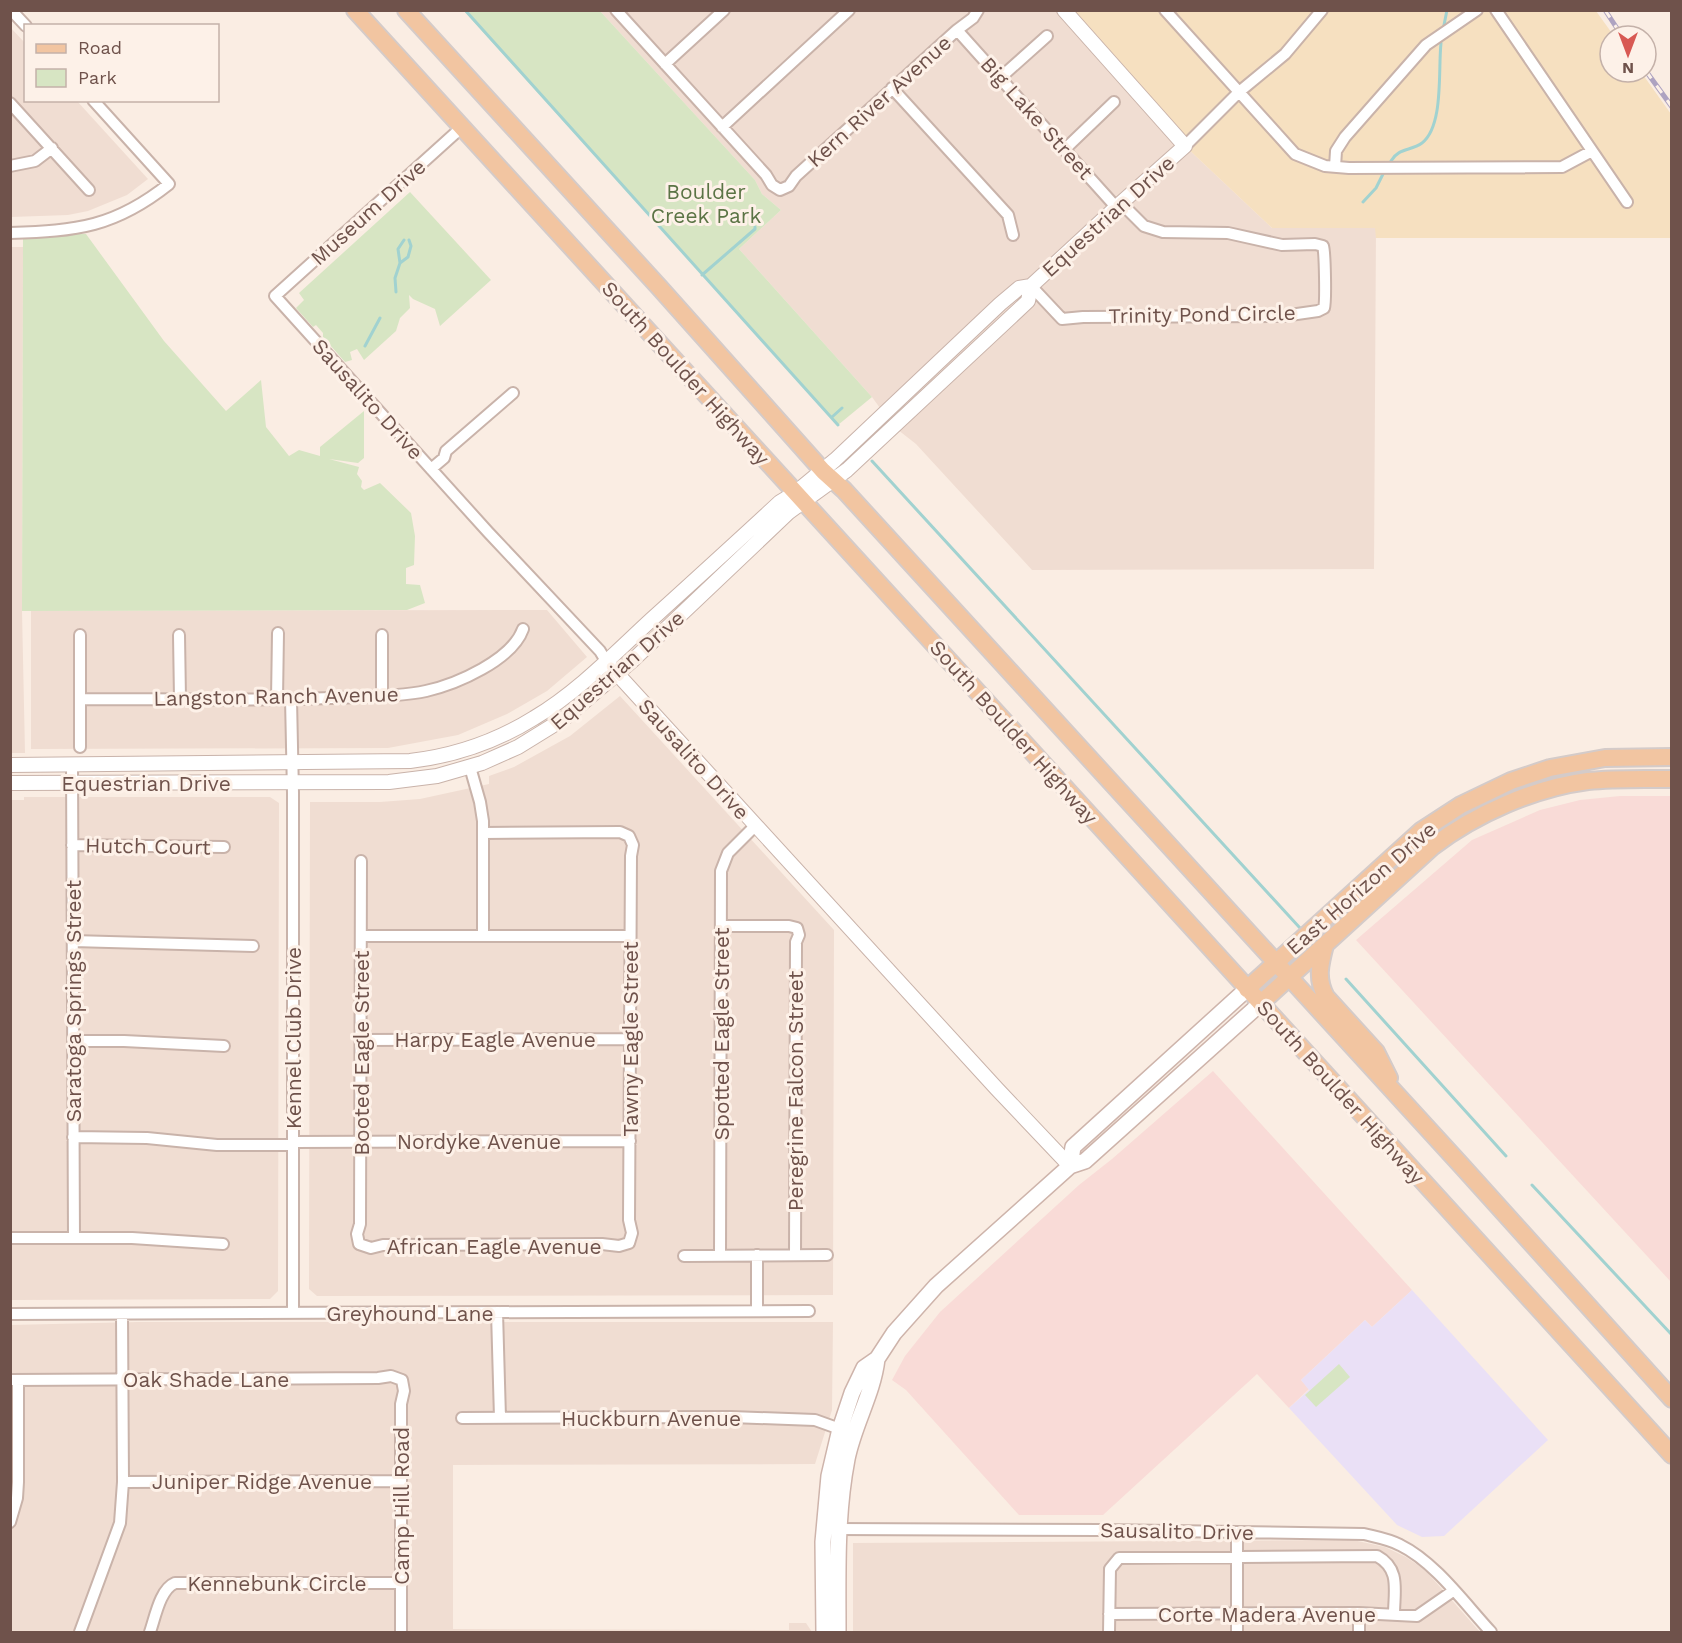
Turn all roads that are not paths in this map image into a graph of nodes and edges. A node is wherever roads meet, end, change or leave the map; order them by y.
1 (11, 10) edge
2 (355, 10) edge
3 (406, 10) edge
4 (616, 10) edge
5 (724, 10) edge
6 (849, 10) edge
7 (978, 10) edge
8 (1064, 10) edge
9 (1181, 10) edge
10 (1322, 10) edge
11 (1477, 10) edge
12 (1496, 10) edge
13 (1169, 15) edge
14 (24, 24) edge
15 (957, 30) junction
16 (1047, 36) dead end
17 (665, 64) junction
18 (1000, 78) junction
19 (892, 88) junction
20 (1239, 92) junction
21 (95, 102) edge
22 (1114, 102) dead end
23 (10, 103) edge
24 (722, 127) junction
25 (461, 128) junction
26 (1185, 146) junction
27 (52, 148) junction
28 (1065, 149) junction
29 (1592, 151) junction
30 (10, 166) edge
31 (1335, 167) junction
32 (89, 190) dead end
33 (1627, 202) dead end
34 (1119, 205) junction
35 (10, 233) edge
36 (1013, 235) dead end
37 (1031, 286) junction
38 (275, 296) joint
39 (513, 393) dead end
40 (429, 466) junction
41 (829, 476) junction
42 (799, 498) junction
43 (522, 629) dead end
44 (278, 633) dead end
45 (80, 635) dead end
46 (179, 635) dead end
47 (382, 635) dead end
48 (606, 662) junction
49 (617, 674) junction
50 (382, 695) junction
51 (80, 699) junction
52 (180, 699) junction
53 (277, 699) junction
54 (291, 699) junction
55 (80, 747) dead end
56 (1671, 757) edge
57 (1605, 758) junction
58 (72, 764) junction
59 (292, 764) junction
60 (10, 765) edge
61 (470, 767) junction
62 (1671, 779) edge
63 (1608, 780) junction
64 (10, 783) edge
65 (72, 783) junction
66 (293, 783) junction
67 (1447, 814) junction
68 (755, 826) junction
69 (483, 833) junction
70 (1450, 833) junction
71 (72, 845) junction
72 (224, 847) dead end
73 (361, 861) dead end
74 (721, 927) junction
75 (361, 936) junction
76 (483, 936) junction
77 (630, 936) junction
78 (73, 941) junction
79 (1325, 945) junction
80 (253, 946) dead end
81 (1276, 962) junction
82 (1290, 977) junction
83 (1247, 989) junction
84 (1261, 1003) junction
85 (630, 1039) junction
86 (361, 1040) junction
87 (73, 1041) junction
88 (224, 1046) dead end
89 (1398, 1095) junction
90 (73, 1137) junction
91 (630, 1141) junction
92 (361, 1142) junction
93 (293, 1143) junction
94 (1070, 1166) junction
95 (10, 1238) edge
96 (74, 1238) junction
97 (629, 1243) joint
98 (223, 1244) dead end
99 (359, 1244) joint
100 (757, 1255) junction
101 (795, 1255) junction
102 (827, 1255) dead end
103 (684, 1256) dead end
104 (720, 1256) junction
105 (757, 1311) junction
106 (809, 1311) dead end
107 (497, 1312) junction
108 (292, 1313) junction
109 (10, 1314) edge
110 (122, 1314) junction
111 (878, 1359) junction
112 (123, 1379) junction
113 (14, 1380) edge
114 (402, 1380) joint
115 (1671, 1399) edge
116 (462, 1418) dead end
117 (500, 1418) junction
118 (840, 1429) junction
119 (1671, 1455) edge
120 (401, 1481) junction
121 (14, 1482) edge
122 (123, 1482) junction
123 (10, 1522) edge
124 (832, 1529) junction
125 (1237, 1532) junction
126 (1237, 1556) junction
127 (401, 1583) junction
128 (1453, 1591) junction
129 (1359, 1613) junction
130 (1109, 1614) junction
131 (1237, 1614) junction
132 (1394, 1615) junction
133 (80, 1632) edge
134 (150, 1632) edge
135 (401, 1632) edge
136 (824, 1632) edge
137 (838, 1632) edge
138 (1109, 1632) edge
139 (1237, 1632) edge
140 (1359, 1632) edge
141 (1491, 1632) edge

1 - 14 street
2 - 25 main road, South Boulder Highway
3 - 41 main road, South Boulder Highway
4 - 17 street
5 - 17 street
6 - 24 street
7 - 15 street, Kern River Avenue
8 - 26 street
9 - 13 street
10 - 20 street
11 - 31 street
12 - 29 street
13 - 20 street
15 - 18 street, Big Lake Street
15 - 19 street, Kern River Avenue
16 - 18 street
17 - 24 street
18 - 28 street, Big Lake Street
19 - 24 street, Kern River Avenue
19 - 36 street
20 - 26 street
20 - 31 street
21 - 35 street
22 - 28 street
23 - 27 street
25 - 38 street, Museum Drive
25 - 42 main road, South Boulder Highway
26 - 34 street, Equestrian Drive
27 - 30 street
27 - 32 street
28 - 34 street, Big Lake Street
29 - 31 street
29 - 33 street
34 - 37 street, Equestrian Drive
34 - 37 street, Trinity Pond Circle
37 - 41 street, Equestrian Drive
38 - 40 street, Sausalito Drive
39 - 40 street
40 - 48 street, Sausalito Drive
41 - 42 street, Equestrian Drive
41 - 81 main road, South Boulder Highway
42 - 48 street, Equestrian Drive
42 - 49 street, Equestrian Drive
42 - 83 main road, South Boulder Highway
43 - 50 street, Langston Ranch Avenue
44 - 53 street
45 - 51 street
46 - 52 street
47 - 50 street
48 - 49 street, Sausalito Drive
48 - 59 street, Equestrian Drive
49 - 61 street, Equestrian Drive
49 - 68 street, Sausalito Drive
50 - 54 street, Langston Ranch Avenue
51 - 52 street, Langston Ranch Avenue
51 - 55 street
52 - 53 street, Langston Ranch Avenue
53 - 54 street, Langston Ranch Avenue
54 - 59 street, Kennel Club Drive
56 - 57 main road, East Horizon Drive
57 - 63 main road
57 - 67 main road, East Horizon Drive
58 - 59 street, Equestrian Drive
58 - 60 street, Equestrian Drive
58 - 65 street, Saratoga Springs Street
59 - 66 street, Kennel Club Drive
61 - 66 street, Equestrian Drive
61 - 69 street
62 - 63 main road, East Horizon Drive
63 - 70 main road, East Horizon Drive
64 - 65 street, Equestrian Drive
65 - 66 street, Equestrian Drive
65 - 71 street, Saratoga Springs Street
66 - 93 street, Kennel Club Drive
67 - 70 main road
67 - 81 main road, East Horizon Drive
68 - 74 street, Spotted Eagle Street
68 - 94 street, Sausalito Drive
69 - 76 street
69 - 77 street, Tawny Eagle Street
70 - 79 main road, East Horizon Drive
71 - 72 street, Hutch Court
71 - 78 street, Saratoga Springs Street
73 - 75 street, Booted Eagle Street
74 - 101 street, Peregrine Falcon Street
74 - 104 street, Spotted Eagle Street
75 - 76 street
75 - 86 street, Booted Eagle Street
76 - 77 street
77 - 85 street, Tawny Eagle Street
78 - 80 street
78 - 87 street, Saratoga Springs Street
79 - 82 main road, East Horizon Drive
79 - 89 main road
81 - 82 main road, South Boulder Highway
81 - 83 main road, East Horizon Drive
82 - 84 main road, East Horizon Drive
82 - 89 main road, South Boulder Highway
83 - 84 main road, South Boulder Highway
83 - 94 main road
84 - 94 main road
84 - 119 main road, South Boulder Highway
85 - 86 street, Harpy Eagle Avenue
85 - 91 street, Tawny Eagle Street
86 - 92 street, Booted Eagle Street
87 - 88 street
87 - 90 street, Saratoga Springs Street
89 - 115 main road, South Boulder Highway
90 - 93 street, Nordyke Avenue
90 - 96 street, Saratoga Springs Street
91 - 92 street, Nordyke Avenue
91 - 97 street, Tawny Eagle Street
92 - 93 street, Nordyke Avenue
92 - 99 street, Booted Eagle Street
93 - 108 street, Kennel Club Drive
94 - 111 main road
95 - 96 street
96 - 98 street
97 - 99 street, African Eagle Avenue
100 - 101 street
100 - 104 street
100 - 105 street
101 - 102 street
103 - 104 street
105 - 106 street, Greyhound Lane
105 - 107 street, Greyhound Lane
107 - 108 street, Greyhound Lane
107 - 117 street
108 - 110 street, Greyhound Lane
109 - 110 street, Greyhound Lane
110 - 112 street
111 - 118 main road
111 - 124 main road
112 - 113 street, Oak Shade Lane
112 - 114 street, Oak Shade Lane
112 - 122 street
113 - 121 street
114 - 120 street, Camp Hill Road
116 - 117 street, Huckburn Avenue
117 - 118 street, Huckburn Avenue
118 - 124 main road
120 - 122 street, Juniper Ridge Avenue
120 - 127 street, Camp Hill Road
121 - 123 street
122 - 133 street
124 - 125 street, Sausalito Drive
124 - 136 main road
124 - 137 main road
125 - 126 street
125 - 128 street, Sausalito Drive
126 - 130 street
126 - 131 street
126 - 132 street
127 - 134 street, Kennebunk Circle
127 - 135 street, Camp Hill Road
128 - 132 street, Corte Madera Avenue
128 - 141 street, Sausalito Drive
129 - 131 street, Corte Madera Avenue
129 - 132 street, Corte Madera Avenue
129 - 140 street
130 - 131 street, Corte Madera Avenue
130 - 138 street
131 - 139 street

